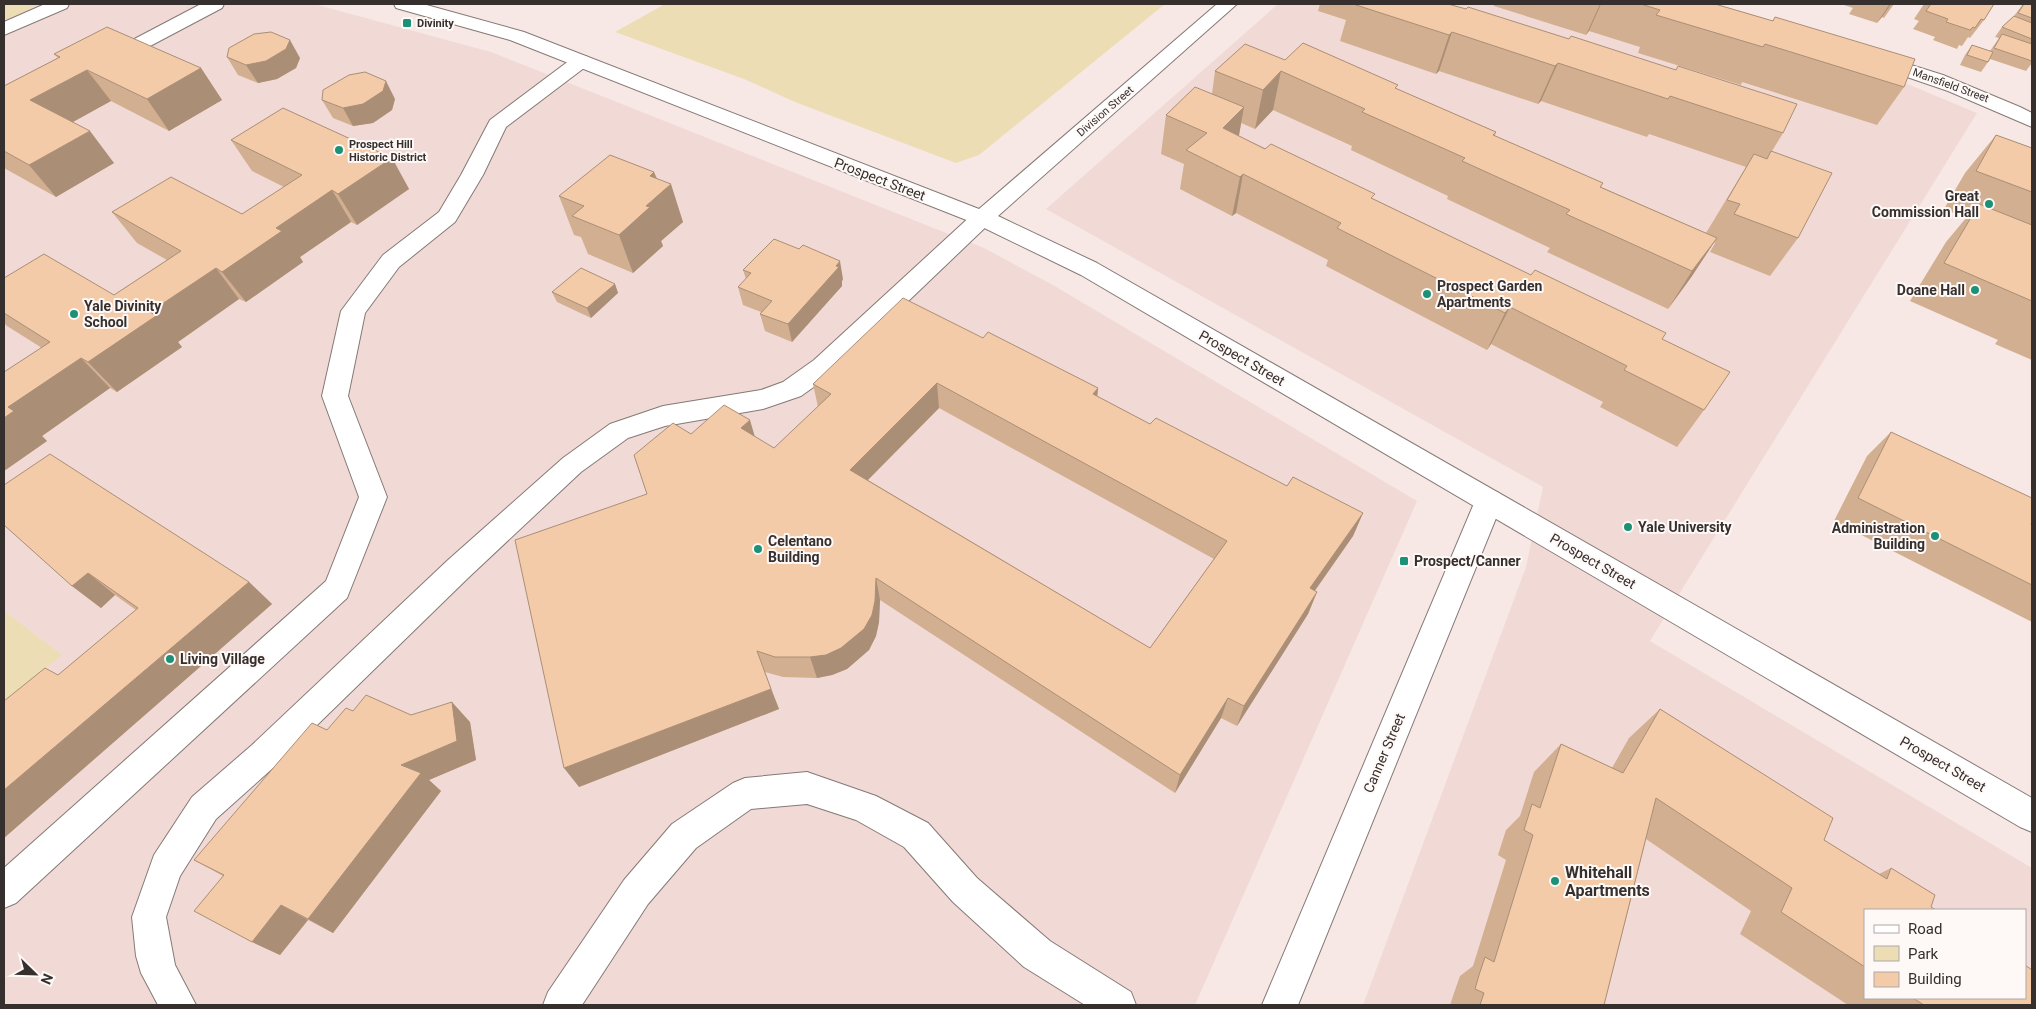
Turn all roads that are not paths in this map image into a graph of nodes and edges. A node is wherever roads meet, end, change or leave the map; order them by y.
1 (60, 4) edge
2 (215, 4) edge
3 (404, 4) edge
4 (1228, 4) edge
5 (4, 29) edge
6 (1856, 54) edge
7 (581, 61) junction
8 (92, 69) edge
9 (2032, 120) edge
10 (982, 218) junction
11 (1489, 502) junction
12 (2032, 816) edge
13 (4, 891) edge
14 (178, 1005) edge
15 (561, 1005) edge
16 (1118, 1005) edge
17 (1280, 1005) edge

1 - 5 main road
2 - 8 main road
3 - 7 main road, Prospect Street
4 - 10 main road, Division Street
6 - 9 main road, Mansfield Street
7 - 10 main road, Prospect Street
7 - 13 main road
10 - 11 main road, Prospect Street
10 - 14 main road, Division Street
11 - 12 main road, Prospect Street
11 - 17 main road, Canner Street
15 - 16 main road

